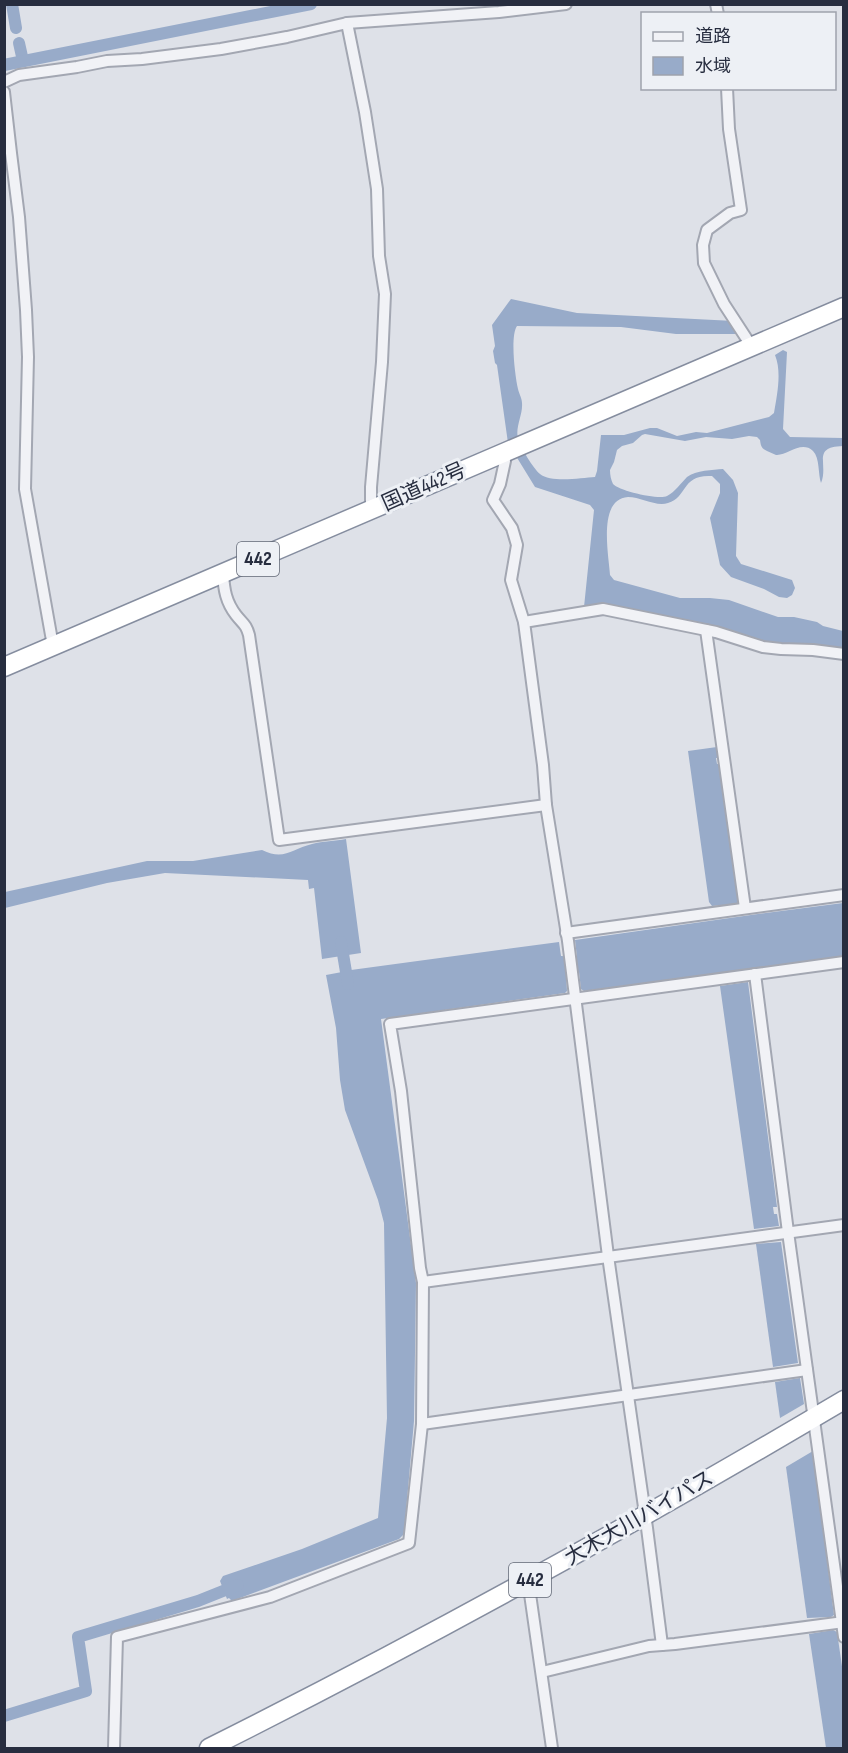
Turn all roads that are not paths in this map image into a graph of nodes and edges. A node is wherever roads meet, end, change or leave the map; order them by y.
1 (566, 4) edge
2 (347, 22) junction
3 (4, 82) edge
4 (727, 90) edge
5 (4, 92) edge
6 (5, 104) edge
7 (843, 308) edge
8 (752, 346) junction
9 (505, 451) junction
10 (371, 511) junction
11 (223, 574) junction
12 (524, 622) junction
13 (706, 630) junction
14 (53, 646) junction
15 (843, 654) edge
16 (4, 667) edge
17 (546, 805) junction
18 (843, 895) edge
19 (745, 908) junction
20 (567, 937) junction
21 (843, 962) edge
22 (755, 974) junction
23 (574, 995) junction
24 (843, 1225) edge
25 (788, 1233) junction
26 (608, 1256) junction
27 (423, 1282) junction
28 (807, 1370) junction
29 (628, 1395) junction
30 (843, 1400) edge
31 (843, 1413) edge
32 (422, 1424) junction
33 (814, 1424) junction
34 (646, 1522) junction
35 (530, 1594) junction
36 (842, 1622) edge
37 (843, 1637) edge
38 (662, 1645) junction
39 (542, 1672) junction
40 (114, 1749) edge
41 (209, 1749) edge
42 (236, 1749) edge
43 (552, 1749) edge

1 - 2 street
2 - 3 street
2 - 10 street
4 - 8 street
5 - 6 street
6 - 14 street
7 - 8 highway, 国道442号 / 442
8 - 9 highway, 国道442号 / 442
9 - 10 highway, 国道442号 / 442
9 - 12 street
10 - 11 highway, 国道442号 / 442
11 - 14 highway, 国道442号 / 442
11 - 17 street
12 - 13 street
12 - 17 street
13 - 15 street
13 - 19 street
14 - 16 highway, 国道442号 / 442
17 - 20 street
18 - 19 street
19 - 20 street
20 - 23 street
21 - 22 street
22 - 23 street
22 - 25 street
23 - 26 street
23 - 27 street
24 - 25 street
25 - 26 street
25 - 28 street
26 - 27 street
26 - 29 street
27 - 32 street
28 - 29 street
28 - 33 street
29 - 32 street
29 - 34 street
30 - 33 highway, 大木大川バイパス / 442
31 - 33 highway, 大木大川バイパス / 442
32 - 40 street
33 - 34 highway, 大木大川バイパス / 442
33 - 36 street
34 - 35 highway, 大木大川バイパス / 442
34 - 38 street
34 - 41 highway, 大木大川バイパス / 442
35 - 39 street
35 - 42 highway, 大木大川バイパス / 442
36 - 37 street
36 - 38 street
38 - 39 street
39 - 43 street

